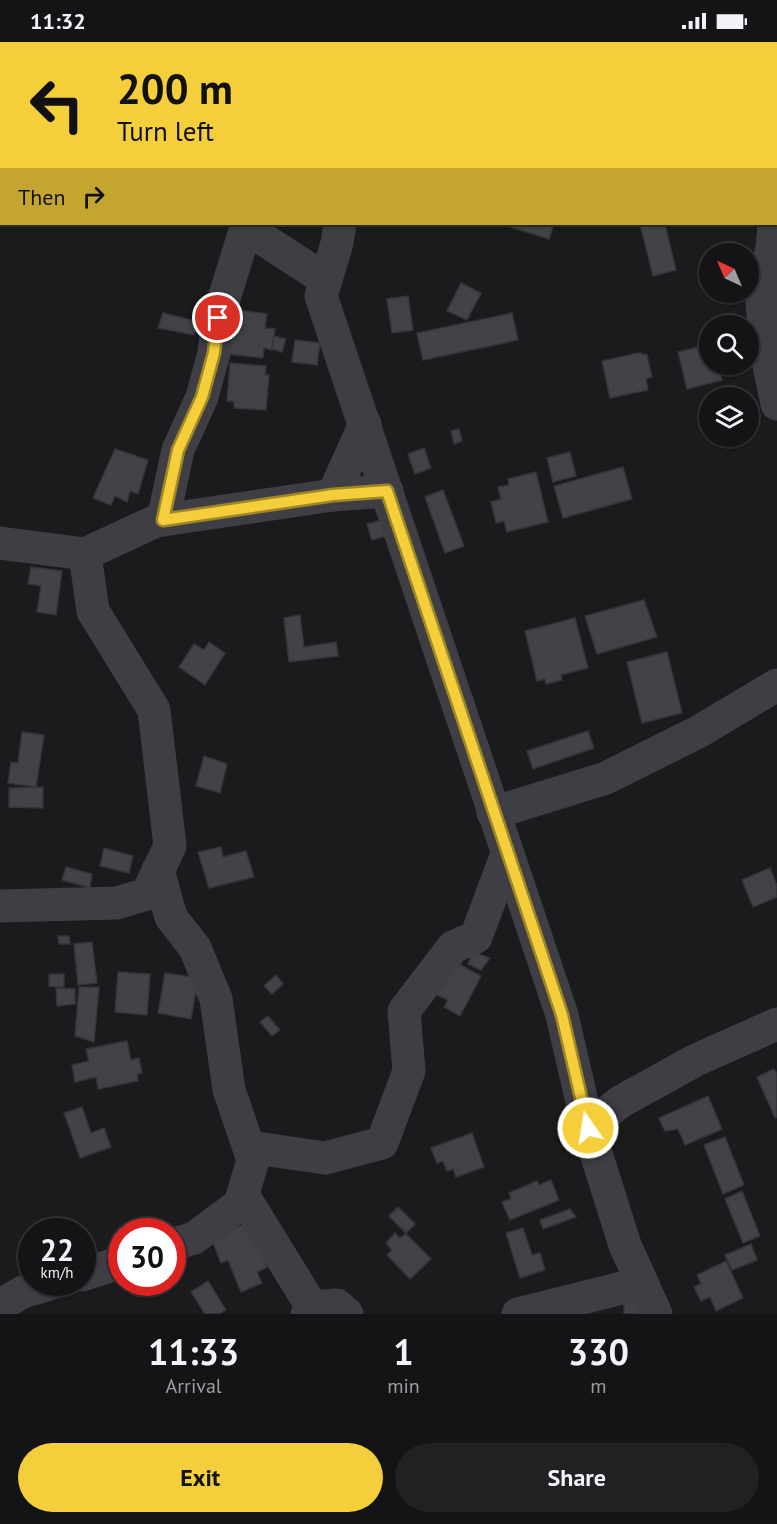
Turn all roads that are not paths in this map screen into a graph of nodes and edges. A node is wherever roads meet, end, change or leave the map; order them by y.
1 (248, 225) edge
2 (249, 225) edge
3 (340, 225) edge
4 (774, 225) edge
5 (326, 280) junction
6 (777, 404) edge
7 (365, 424) junction
8 (387, 491) junction
9 (333, 495) junction
10 (163, 520) junction
11 (0, 543) edge
12 (85, 554) junction
13 (777, 685) edge
14 (493, 813) junction
15 (507, 854) junction
16 (158, 870) junction
17 (0, 906) edge
18 (777, 1024) edge
19 (588, 1128) junction
20 (249, 1147) junction
21 (243, 1195) junction
22 (186, 1241) edge
23 (642, 1283) junction
24 (18, 1295) edge
25 (0, 1305) edge
26 (310, 1310) edge
27 (347, 1314) edge
28 (518, 1314) edge
29 (656, 1314) edge

1 - 10 street
2 - 5 street
3 - 5 street
4 - 6 street
5 - 7 street
7 - 8 street
7 - 9 street
8 - 9 street
8 - 14 street
9 - 10 street
10 - 12 street
11 - 12 street
12 - 16 street
13 - 14 street
14 - 15 street
15 - 19 street
15 - 20 street
16 - 17 street
16 - 20 street
18 - 19 street
19 - 23 street
20 - 21 street
21 - 22 street
21 - 26 street
23 - 28 street
23 - 29 street
24 - 25 street
26 - 27 street

